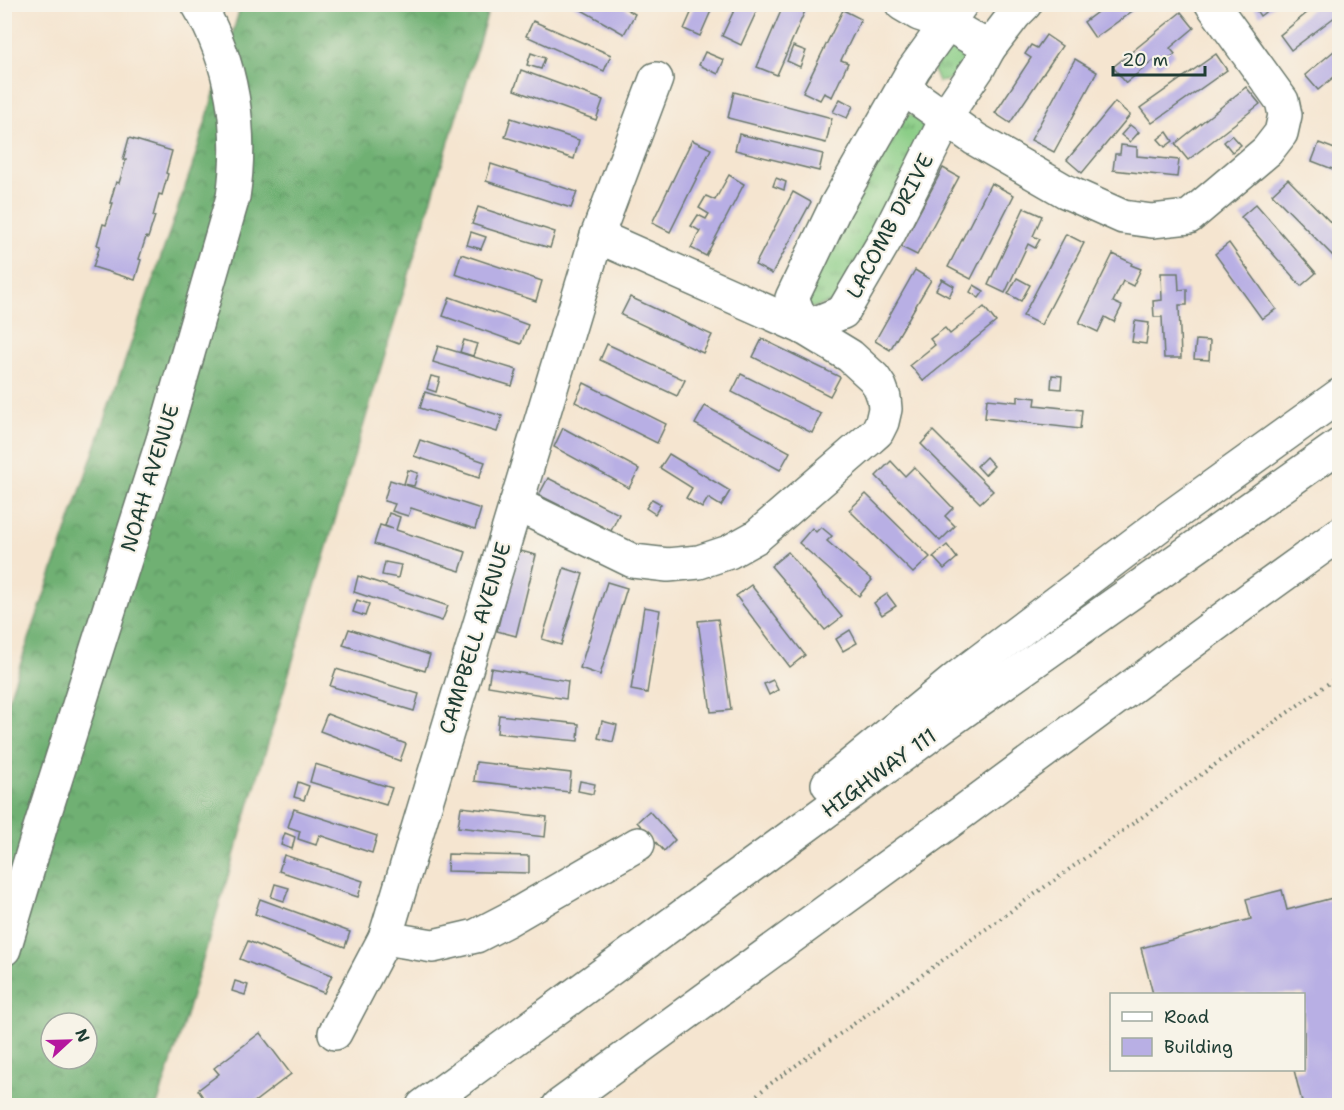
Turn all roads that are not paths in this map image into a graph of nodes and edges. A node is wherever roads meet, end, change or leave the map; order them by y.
1 (198, 4) edge
2 (902, 4) edge
3 (1025, 4) edge
4 (1212, 4) edge
5 (954, 14) edge
6 (989, 48) junction
7 (656, 79) dead end
8 (903, 88) junction
9 (947, 119) junction
10 (597, 236) junction
11 (804, 328) junction
12 (1340, 395) edge
13 (1340, 445) edge
14 (516, 504) junction
15 (1340, 534) edge
16 (638, 844) dead end
17 (384, 938) junction
18 (4, 949) edge
19 (549, 1013) junction
20 (335, 1033) dead end
21 (423, 1106) edge
22 (559, 1106) edge

1 - 18 main road, NOAH AVENUE
2 - 5 main road
3 - 6 main road, LACOMB DRIVE
4 - 9 main road
5 - 6 main road
5 - 8 main road
6 - 9 main road, LACOMB DRIVE
7 - 10 main road, CAMPBELL AVENUE
8 - 9 main road
8 - 11 main road
9 - 11 main road, LACOMB DRIVE
10 - 11 main road
10 - 14 main road, CAMPBELL AVENUE
11 - 14 main road
12 - 19 main road
13 - 19 main road, HIGHWAY 111
14 - 17 main road, CAMPBELL AVENUE
15 - 22 main road
16 - 17 main road
17 - 20 main road, CAMPBELL AVENUE
19 - 21 main road, HIGHWAY 111

